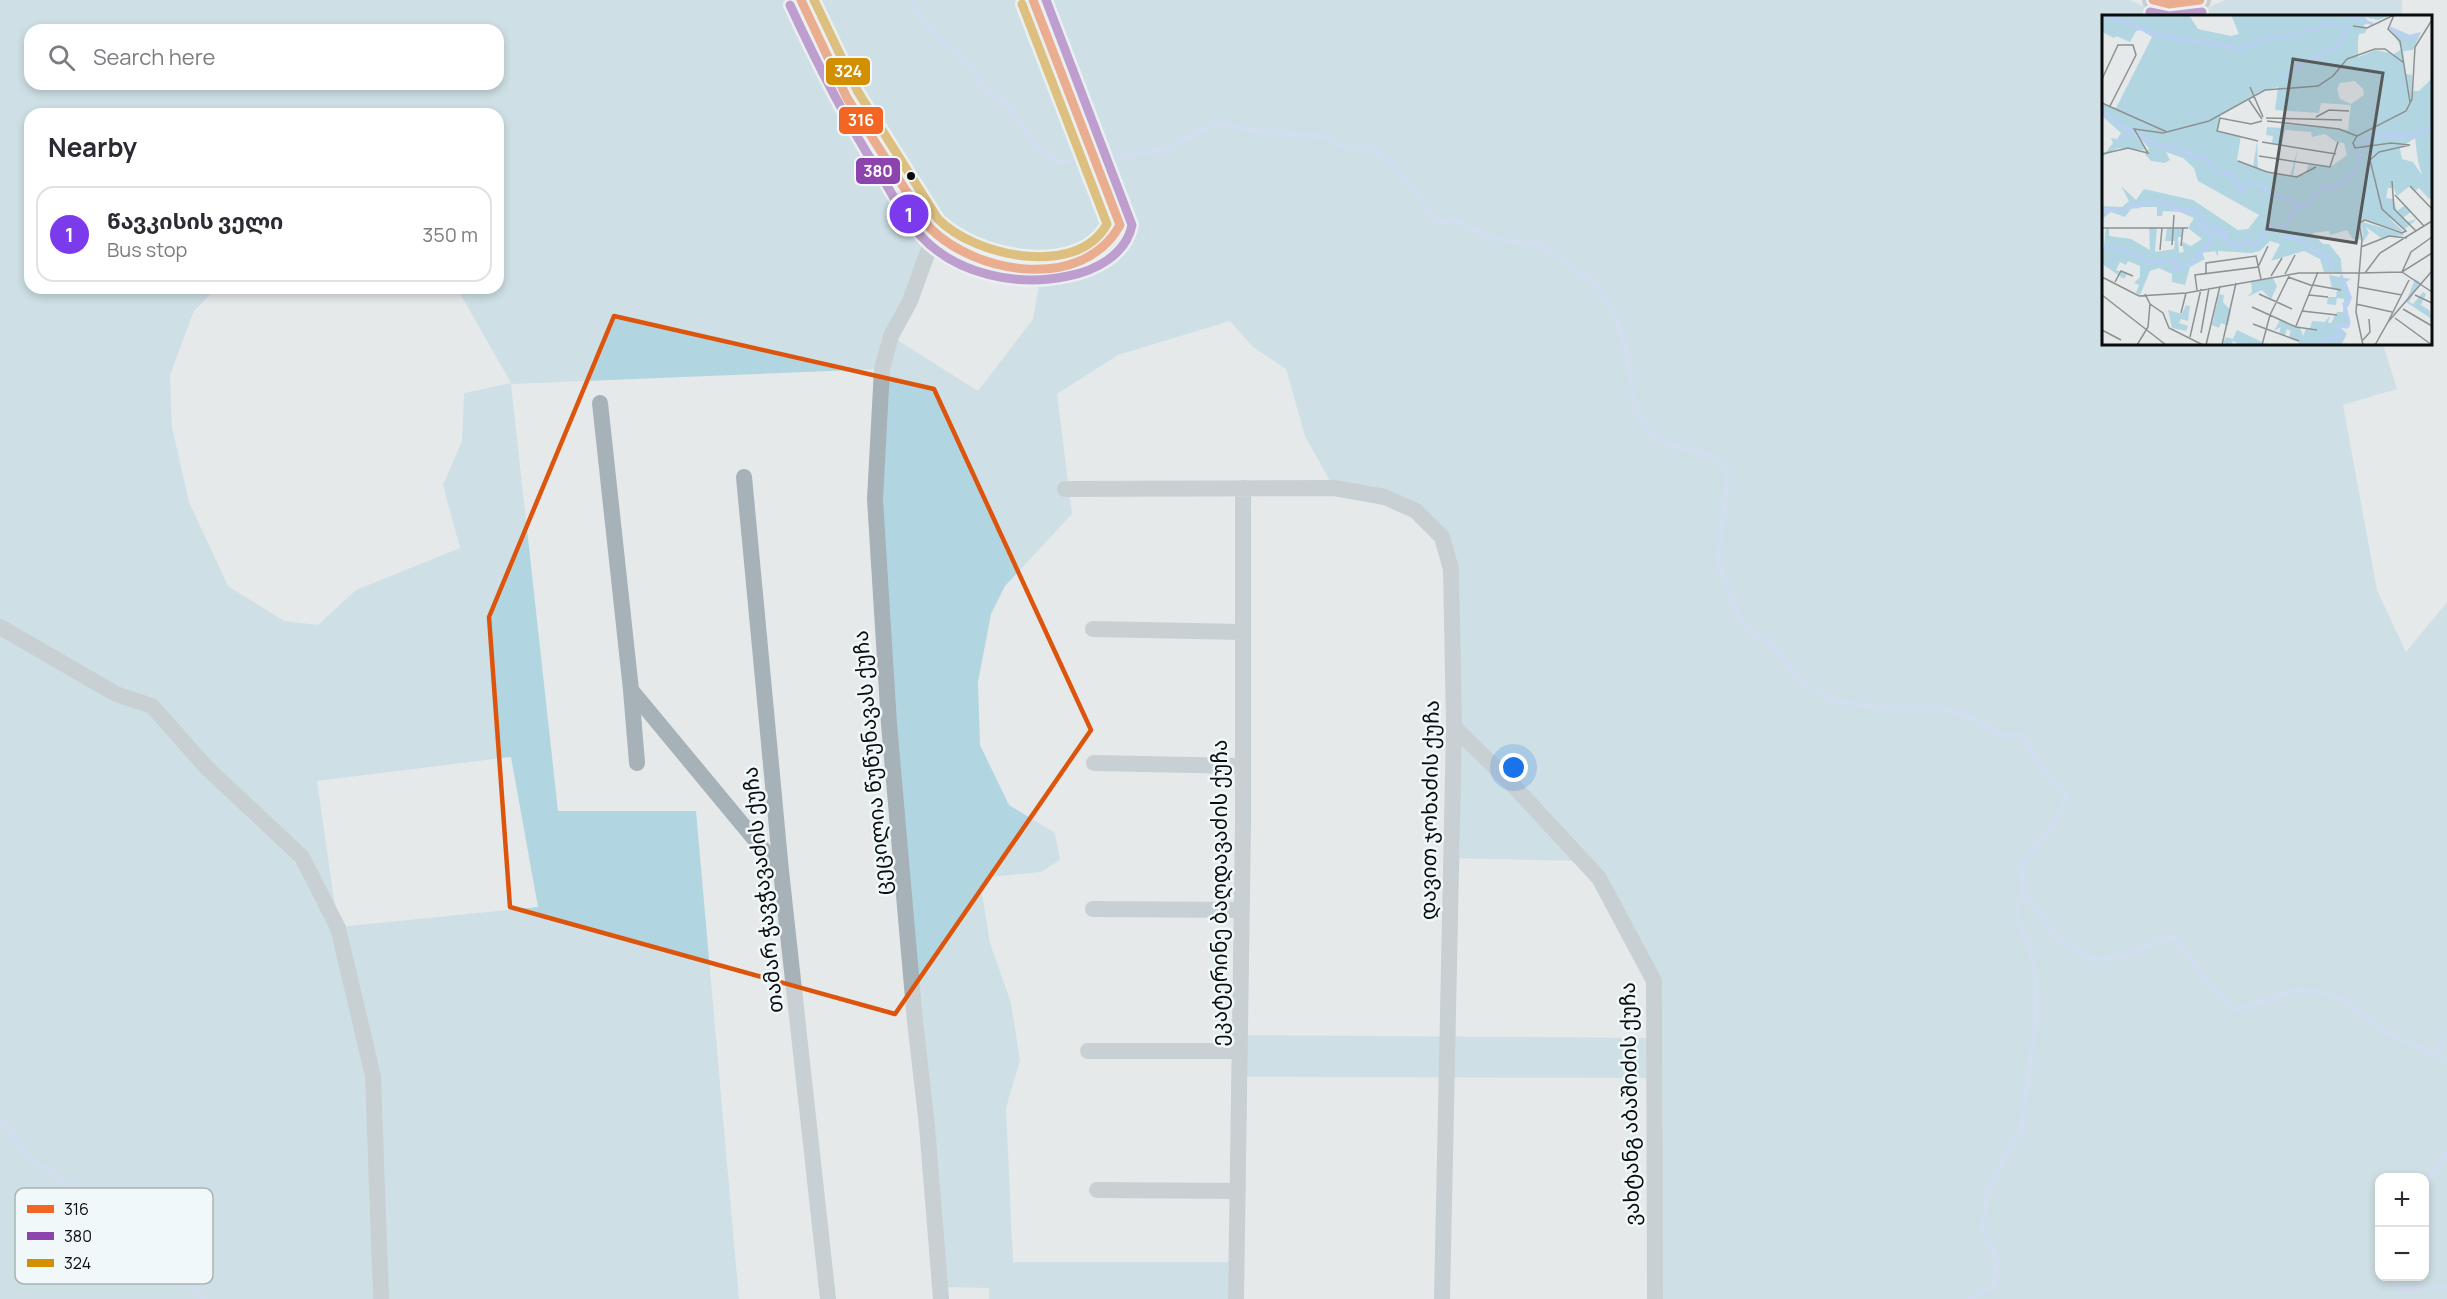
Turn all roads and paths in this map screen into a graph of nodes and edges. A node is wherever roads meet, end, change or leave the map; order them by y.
1 (801, 0) edge
2 (1033, 0) edge
3 (2152, 0) edge
4 (2200, 0) edge
5 (935, 232) junction
6 (600, 403) dead end
7 (744, 477) dead end
8 (1244, 488) junction
9 (1065, 489) dead end
10 (0, 627) edge
11 (1093, 629) dead end
12 (1242, 632) junction
13 (631, 690) junction
14 (1454, 726) junction
15 (637, 763) dead end
16 (1095, 764) dead end
17 (1243, 766) junction
18 (781, 871) junction
19 (1093, 909) dead end
20 (1242, 910) junction
21 (1088, 1051) dead end
22 (1240, 1052) junction
23 (1097, 1190) dead end
24 (1238, 1191) junction
25 (381, 1299) edge
26 (828, 1299) edge
27 (941, 1299) edge
28 (1236, 1299) edge
29 (1442, 1299) edge
30 (1655, 1299) edge

1 - 5 main road
2 - 5 main road
3 - 4 main road
5 - 27 street, ცეცილია წუწუნავას ქუჩა
6 - 13 street
7 - 18 street, თამარ ჭავჭავაძის ქუჩა
8 - 9 street, დავით ჯოხაძის ქუჩა
8 - 12 street, ეკატერინე ბაღდავაძის ქუჩა
8 - 14 street, დავით ჯოხაძის ქუჩა
10 - 25 street
11 - 12 street
12 - 17 street, ეკატერინე ბაღდავაძის ქუჩა
13 - 15 street
13 - 18 street
14 - 29 street, დავით ჯოხაძის ქუჩა
14 - 30 street, ვახტანგ აბაშიძის ქუჩა
16 - 17 street
17 - 20 street, ეკატერინე ბაღდავაძის ქუჩა
18 - 26 street, თამარ ჭავჭავაძის ქუჩა
19 - 20 street
20 - 22 street, ეკატერინე ბაღდავაძის ქუჩა
21 - 22 street
22 - 24 street, ეკატერინე ბაღდავაძის ქუჩა
23 - 24 street
24 - 28 street, ეკატერინე ბაღდავაძის ქუჩა

